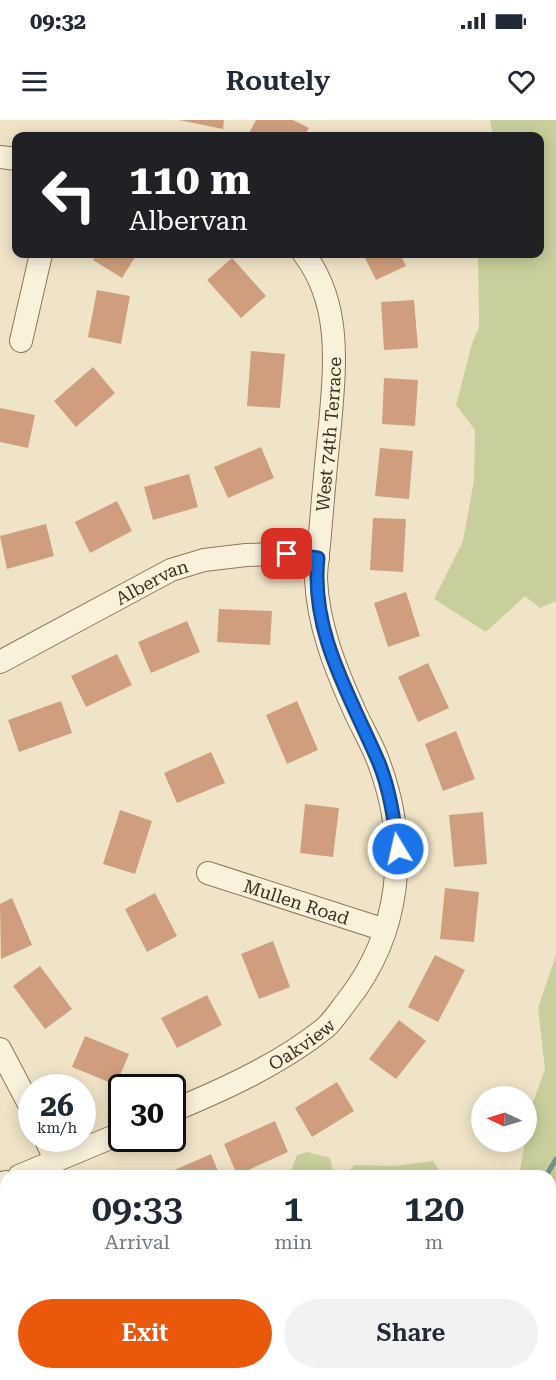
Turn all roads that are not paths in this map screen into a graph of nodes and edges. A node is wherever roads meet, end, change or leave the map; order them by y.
1 (40, 258) edge
2 (307, 258) edge
3 (21, 341) dead end
4 (318, 558) junction
5 (0, 662) edge
6 (208, 873) dead end
7 (385, 930) junction
8 (0, 1049) edge
9 (18, 1083) edge
10 (186, 1105) edge
11 (108, 1139) edge
12 (52, 1152) edge
13 (56, 1161) junction
14 (34, 1170) edge

1 - 3 street
2 - 4 street, West 74th Terrace
4 - 5 street, Albervan
4 - 7 street, West 74th Terrace
6 - 7 street, Mullen Road
7 - 10 street, Oakview
8 - 9 street
11 - 13 street
12 - 13 street
13 - 14 street

